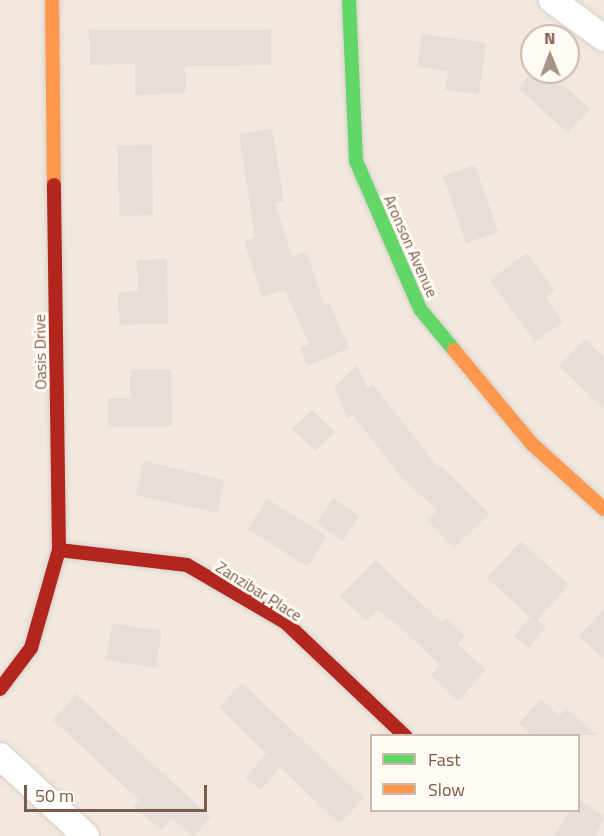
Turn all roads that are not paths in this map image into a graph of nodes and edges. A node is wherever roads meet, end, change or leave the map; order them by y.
1 (52, 0) edge
2 (349, 0) edge
3 (552, 0) edge
4 (604, 38) edge
5 (604, 509) edge
6 (59, 550) junction
7 (0, 689) edge
8 (404, 734) edge
9 (0, 756) edge
10 (86, 836) edge

1 - 6 street, Oasis Drive
2 - 5 street, Aronson Avenue
3 - 4 street
6 - 7 street, Oasis Drive
6 - 8 street, Zanzibar Place
9 - 10 street

